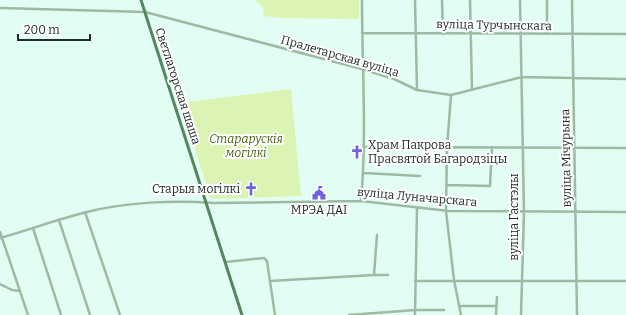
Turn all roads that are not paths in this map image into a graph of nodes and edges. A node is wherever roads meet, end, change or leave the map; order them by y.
1 (141, 0) edge
2 (362, 0) edge
3 (415, 0) edge
4 (442, 0) edge
5 (470, 0) edge
6 (520, 0) edge
7 (547, 0) edge
8 (572, 0) edge
9 (0, 8) edge
10 (144, 12) junction
11 (416, 32) junction
12 (362, 33) junction
13 (470, 33) junction
14 (443, 34) junction
15 (521, 34) junction
16 (547, 34) junction
17 (574, 34) junction
18 (626, 34) edge
19 (362, 69) junction
20 (522, 77) junction
21 (626, 79) edge
22 (575, 80) junction
23 (416, 90) junction
24 (472, 90) junction
25 (451, 95) junction
26 (365, 147) junction
27 (447, 147) junction
28 (492, 147) junction
29 (523, 148) junction
30 (576, 148) junction
31 (626, 148) edge
32 (364, 173) junction
33 (420, 176) dead end
34 (446, 185) junction
35 (361, 201) junction
36 (206, 202) junction
37 (417, 208) junction
38 (446, 211) junction
39 (85, 212) junction
40 (524, 212) junction
41 (626, 212) edge
42 (576, 213) junction
43 (59, 220) junction
44 (33, 228) junction
45 (0, 232) edge
46 (377, 236) dead end
47 (1, 238) edge
48 (226, 262) junction
49 (374, 275) junction
50 (388, 275) dead end
51 (454, 280) junction
52 (270, 281) junction
53 (415, 281) junction
54 (523, 281) junction
55 (577, 281) junction
56 (626, 281) edge
57 (0, 284) edge
58 (20, 291) junction
59 (497, 297) dead end
60 (460, 306) junction
61 (496, 306) junction
62 (415, 310) junction
63 (444, 310) dead end
64 (28, 315) edge
65 (62, 315) edge
66 (90, 315) edge
67 (120, 315) edge
68 (242, 315) edge
69 (275, 315) edge
70 (349, 315) edge
71 (415, 315) edge
72 (461, 315) edge
73 (496, 315) edge
74 (521, 315) edge
75 (577, 315) edge

1 - 10 main road, Светлагорская шаша
2 - 12 street
3 - 11 street
4 - 14 street
5 - 13 street
6 - 15 street, вуліца Гастэлы
7 - 16 street
8 - 17 street, вуліца Мічурына
9 - 10 street, Пралетарская вуліца
10 - 19 street, Пралетарская вуліца
10 - 36 main road, Светлагорская шаша
11 - 12 street, вуліца Турчынскага
11 - 14 street, вуліца Турчынскага
11 - 23 street
12 - 19 street
13 - 14 street, вуліца Турчынскага
13 - 15 street, вуліца Турчынскага
13 - 24 street
15 - 16 street, вуліца Турчынскага
15 - 20 street, вуліца Гастэлы
16 - 17 street, вуліца Турчынскага
17 - 18 street, вуліца Турчынскага
17 - 22 street, вуліца Мічурына
19 - 23 street, Пралетарская вуліца
19 - 26 street
20 - 22 street, Пралетарская вуліца
20 - 24 street, Пралетарская вуліца
20 - 29 street, вуліца Гастэлы
21 - 22 street, Пралетарская вуліца
22 - 30 street, вуліца Мічурына
23 - 25 street, Пралетарская вуліца
24 - 25 street, Пралетарская вуліца
25 - 27 street
26 - 27 street
26 - 32 street
27 - 28 street
27 - 34 street
28 - 29 street
28 - 34 street
29 - 30 street
29 - 40 street, вуліца Гастэлы
30 - 31 street
30 - 42 street, вуліца Мічурына
32 - 33 street
32 - 35 street
34 - 38 street
35 - 36 street, вуліца Луначарскага
35 - 37 street, вуліца Луначарскага
36 - 39 street, вуліца Луначарскага
36 - 48 main road, Светлагорская шаша
37 - 38 street, вуліца Луначарскага
37 - 53 street
38 - 40 street, вуліца Луначарскага
38 - 51 street
39 - 43 street, вуліца Луначарскага
39 - 67 street
40 - 42 street, вуліца Луначарскага
40 - 54 street, вуліца Гастэлы
41 - 42 street, вуліца Луначарскага
42 - 55 street, вуліца Мічурына
43 - 44 street, вуліца Луначарскага
43 - 66 street
44 - 47 street, вуліца Луначарскага
44 - 65 street
45 - 47 street
46 - 49 street
47 - 58 street
48 - 52 street
48 - 68 main road, Светлагорская шаша
49 - 50 street
49 - 52 street
51 - 53 street
51 - 54 street
51 - 60 street
52 - 69 street
53 - 62 street
54 - 55 street
54 - 74 street, вуліца Гастэлы
55 - 56 street
55 - 75 street, вуліца Мічурына
57 - 58 street
58 - 64 street
59 - 61 street
60 - 61 street
60 - 72 street
61 - 73 street
62 - 63 street
62 - 70 street
62 - 71 street

